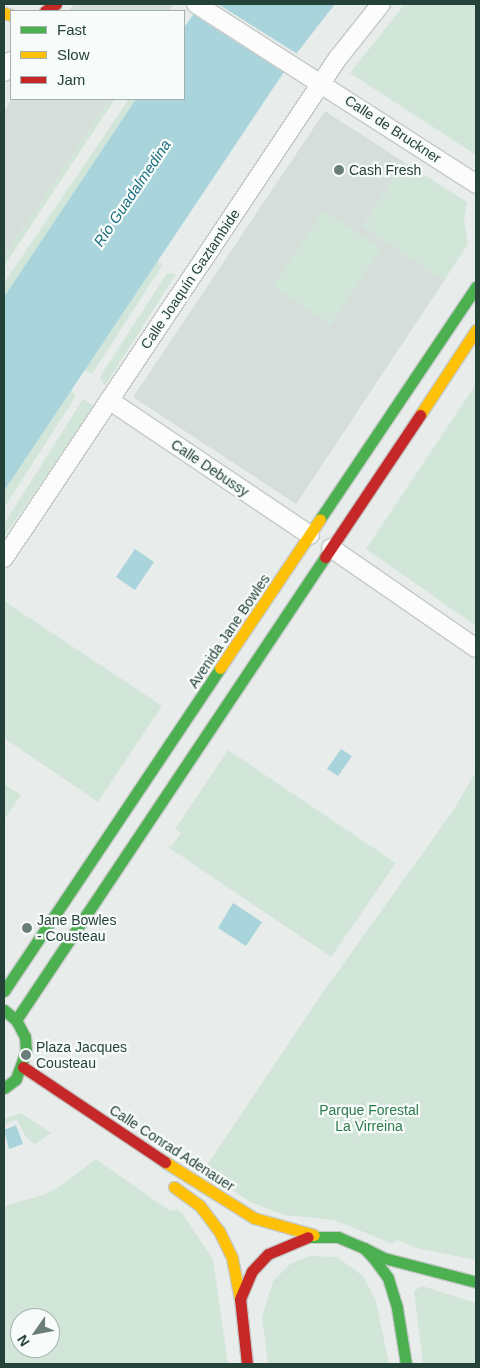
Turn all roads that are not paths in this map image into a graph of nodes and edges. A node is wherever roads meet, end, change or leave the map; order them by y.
1 (196, 4) edge
2 (381, 4) edge
3 (315, 79) junction
4 (476, 184) edge
5 (476, 287) edge
6 (476, 330) edge
7 (109, 400) junction
8 (310, 535) junction
9 (331, 548) junction
10 (4, 558) edge
11 (476, 648) edge
12 (4, 991) edge
13 (4, 1010) edge
14 (16, 1020) junction
15 (23, 1067) junction
16 (4, 1088) edge
17 (163, 1179) dead end
18 (314, 1235) junction
19 (364, 1248) junction
20 (476, 1282) edge
21 (240, 1299) junction
22 (247, 1364) edge
23 (406, 1364) edge

1 - 3 street, Calle de Bruckner
2 - 3 street, Calle Joaquín Gaztambide
3 - 4 street, Calle de Bruckner
3 - 7 street, Calle Joaquín Gaztambide
5 - 8 main road, Avenida Jane Bowles
6 - 9 main road
7 - 8 street, Calle Debussy
7 - 10 street, Calle Joaquín Gaztambide
8 - 12 main road, Avenida Jane Bowles
9 - 11 street
9 - 14 main road
13 - 14 main road
14 - 15 main road
15 - 16 main road
15 - 18 main road, Calle Conrad Adenauer
17 - 21 main road
18 - 19 main road
18 - 21 main road
19 - 20 main road
19 - 23 main road
21 - 22 main road

